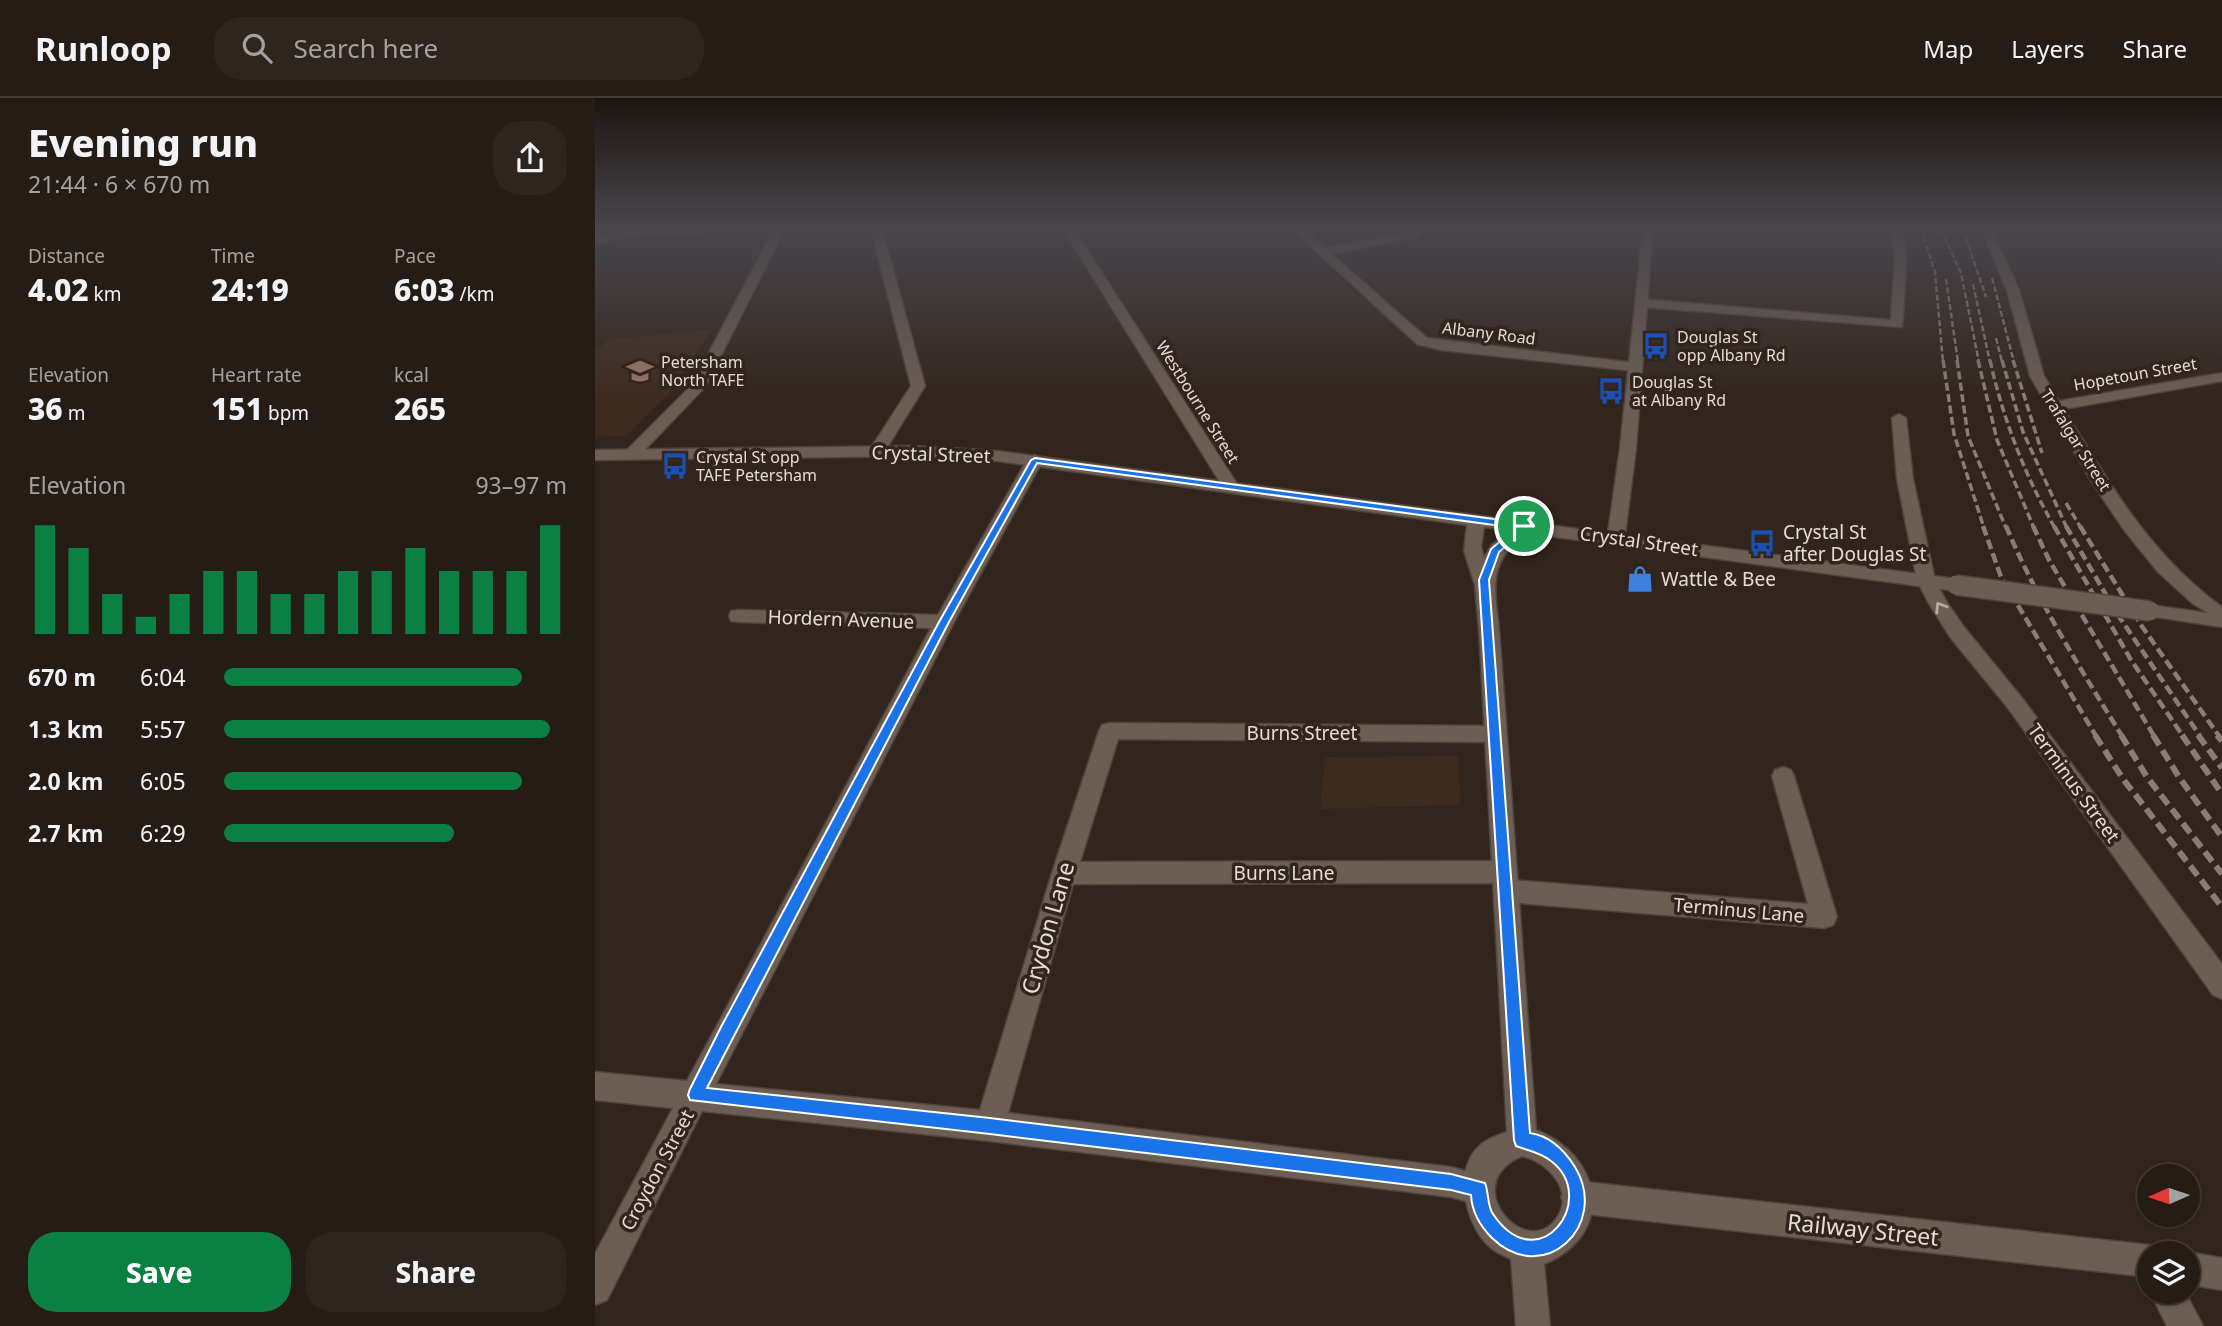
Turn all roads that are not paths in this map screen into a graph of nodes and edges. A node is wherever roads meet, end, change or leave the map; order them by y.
1 (750, 286) edge
2 (891, 286) edge
3 (1104, 286) edge
4 (1360, 286) edge
5 (1643, 286) edge
6 (1899, 286) edge
7 (2011, 286) edge
8 (1641, 303) junction
9 (1635, 366) junction
10 (2222, 377) edge
11 (2055, 405) junction
12 (1899, 418) dead end
13 (877, 451) junction
14 (595, 455) edge
15 (631, 455) junction
16 (1035, 460) junction
17 (1231, 487) junction
18 (1476, 520) junction
19 (1524, 526) junction
20 (1616, 538) junction
21 (1484, 580) junction
22 (1926, 580) junction
23 (738, 616) dead end
24 (2222, 616) edge
25 (2222, 621) edge
26 (944, 622) junction
27 (1110, 731) joint
28 (1495, 734) junction
29 (1783, 776) dead end
30 (1064, 873) junction
31 (1506, 882) junction
32 (2222, 986) edge
33 (595, 1086) edge
34 (696, 1095) junction
35 (990, 1126) junction
36 (1522, 1140) junction
37 (1479, 1189) junction
38 (1577, 1197) junction
39 (1526, 1248) junction
40 (2137, 1260) edge
41 (2200, 1270) edge
42 (2222, 1274) edge
43 (595, 1288) edge
44 (2174, 1304) edge
45 (1533, 1326) edge
46 (2186, 1326) edge

1 - 15 street
2 - 13 street
3 - 17 street, Westbourne Street
4 - 9 street, Albany Road
5 - 8 street
6 - 8 street
7 - 11 street, Trafalgar Street
8 - 9 street
9 - 20 street
10 - 11 street, Hopetoun Street
11 - 24 street, Trafalgar Street
12 - 22 street, Terminus Street
13 - 15 street, Crystal Street
13 - 16 street, Crystal Street
14 - 15 street, Crystal Street
16 - 17 street, Crystal Street
16 - 26 street, Croydon Street
17 - 18 street, Crystal Street
18 - 19 street, Crystal Street
18 - 21 street
19 - 20 street, Crystal Street
19 - 21 street
20 - 22 street, Crystal Street
21 - 28 street
22 - 25 street, Crystal Street, bridge
32 -> 22 street, Terminus Street
23 - 26 street, Hordern Avenue
26 - 34 street, Croydon Street
27 - 28 street, Burns Street
27 - 30 street, Crydon Lane
28 - 31 street
29 - 31 street, Terminus Lane
30 - 31 street, Burns Lane
30 - 35 street, Crydon Lane
31 - 36 street
33 - 34 street
34 - 35 street
34 - 43 street, Croydon Street
35 - 37 street
36 - 37 street
36 - 38 street
37 - 39 street
38 - 39 street
38 - 40 street, Railway Street
39 - 45 street
41 - 42 street
44 - 46 street

